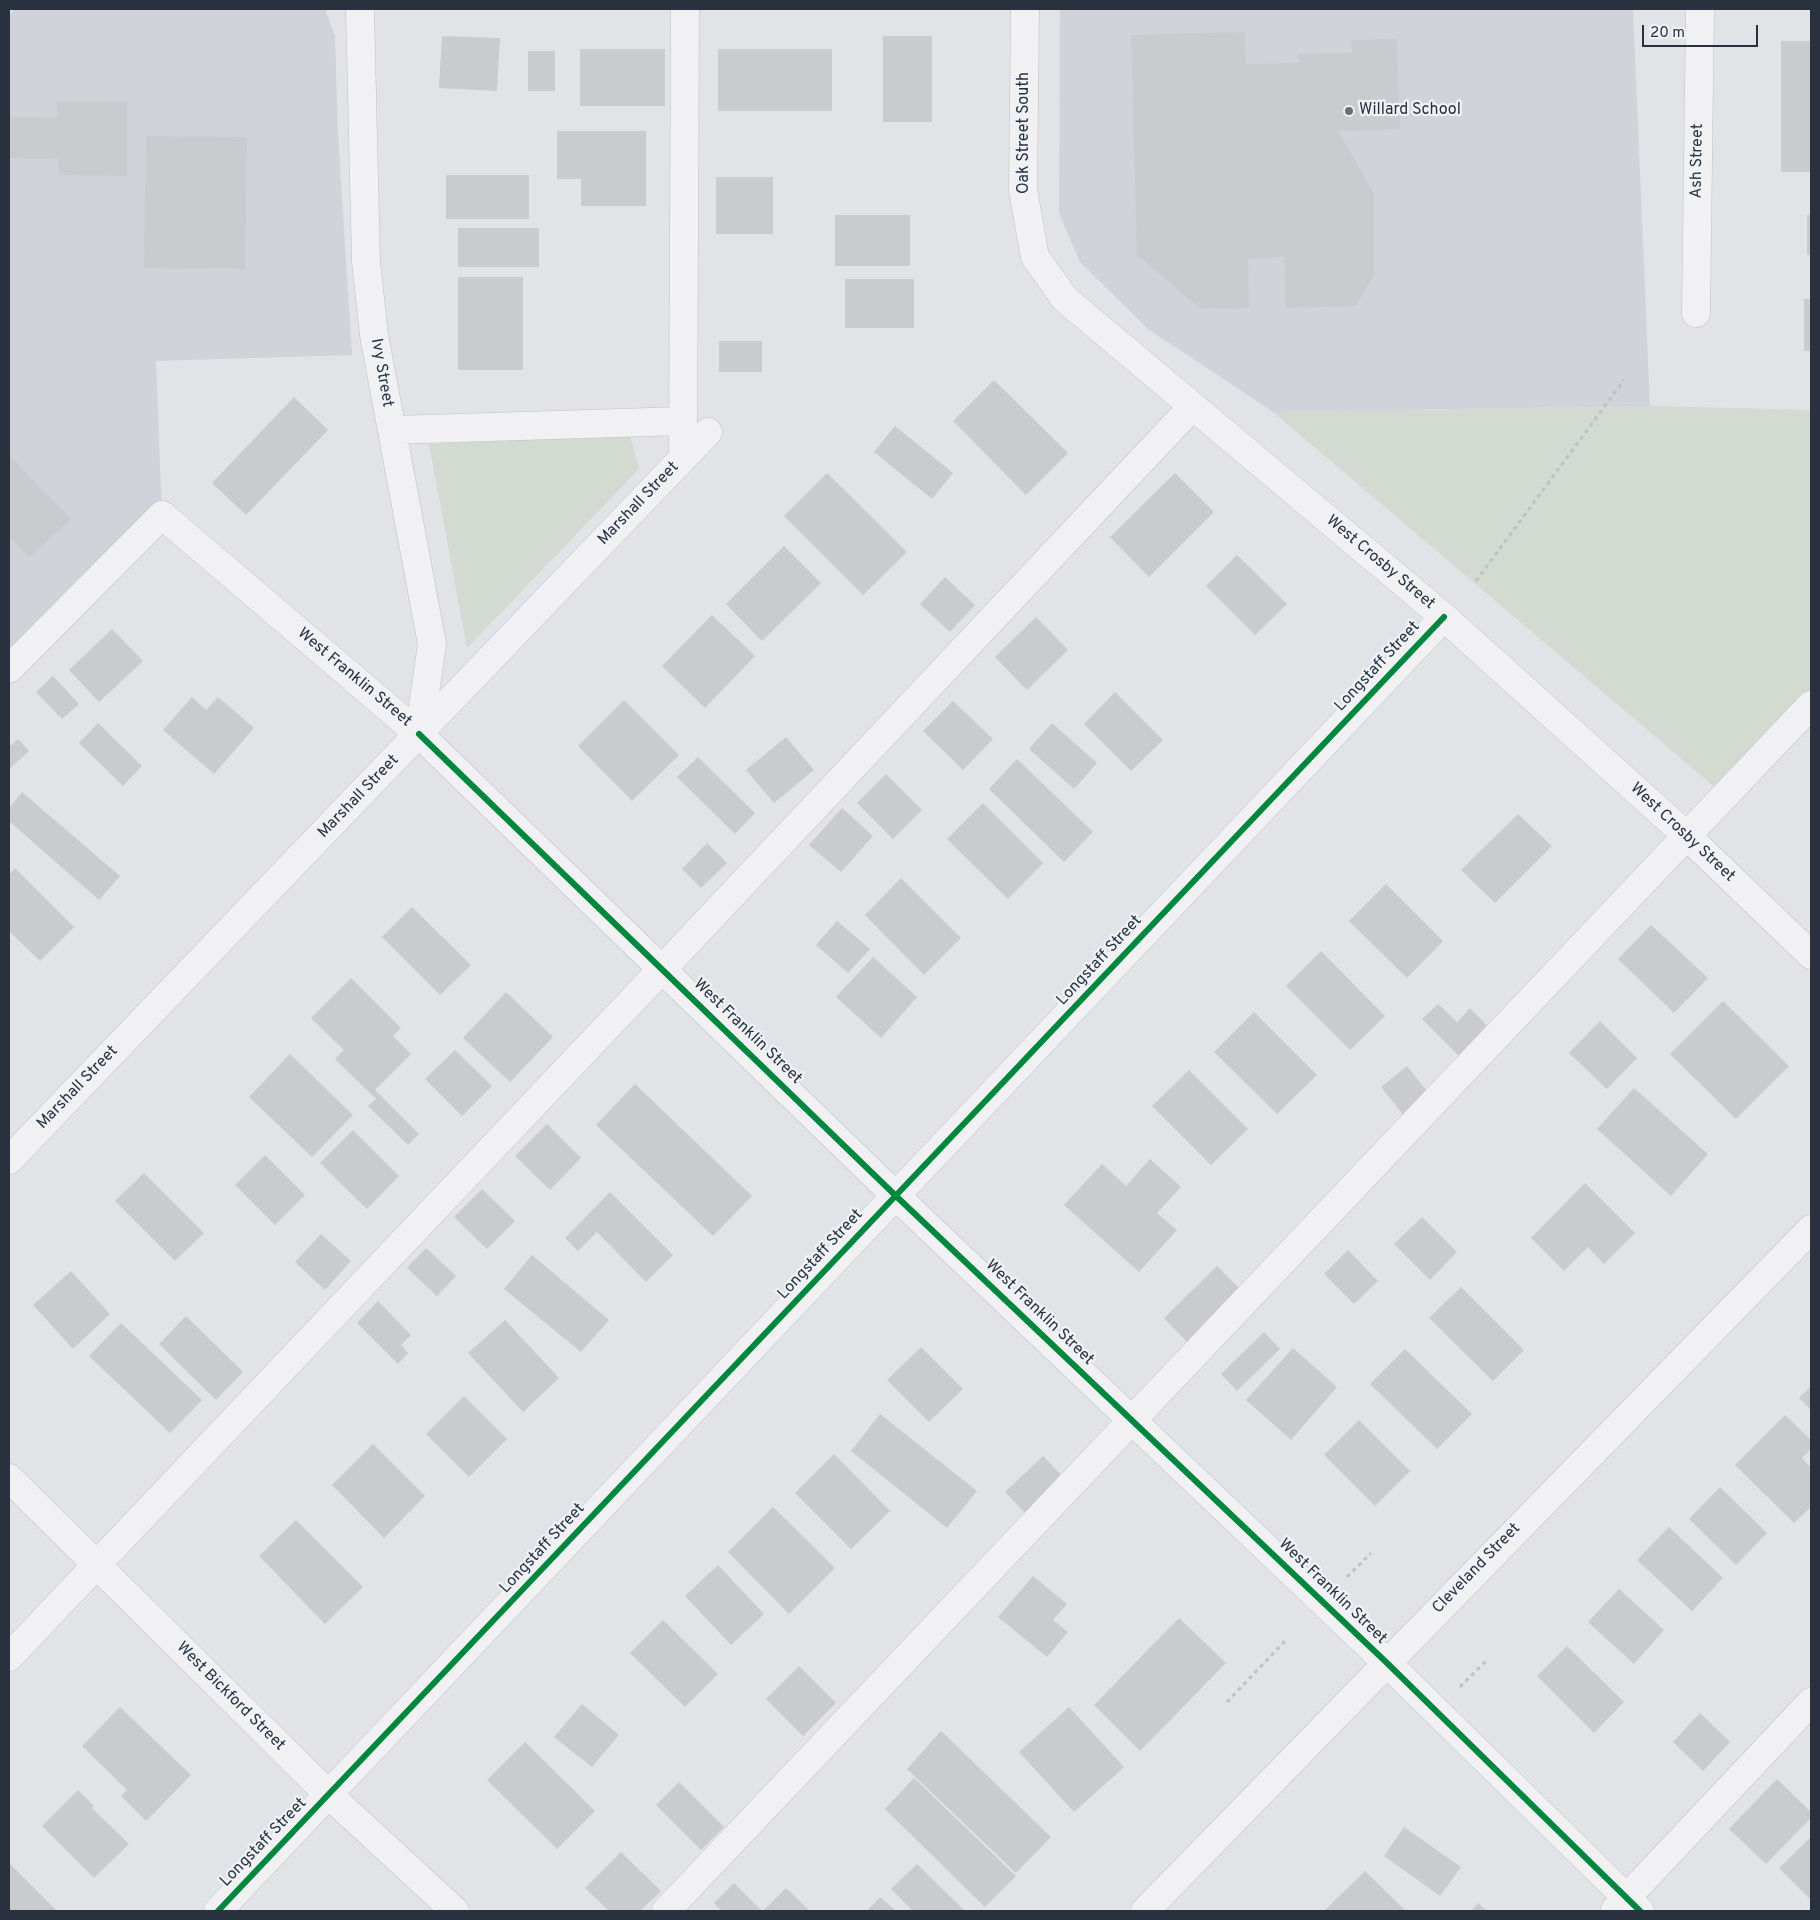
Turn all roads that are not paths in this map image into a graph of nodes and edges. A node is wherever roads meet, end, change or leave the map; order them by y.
1 (360, 9) edge
2 (684, 9) edge
3 (1025, 9) edge
4 (1700, 9) edge
5 (1035, 257) joint
6 (1696, 313) dead end
7 (1192, 407) junction
8 (683, 420) junction
9 (392, 430) junction
10 (708, 432) dead end
11 (683, 458) junction
12 (1444, 617) junction
13 (9, 669) edge
14 (1811, 705) edge
15 (419, 734) junction
16 (1687, 836) junction
17 (1811, 955) edge
18 (662, 969) junction
19 (9, 1160) edge
20 (896, 1196) junction
21 (1811, 1229) edge
22 (1132, 1421) junction
23 (9, 1478) edge
24 (96, 1564) junction
25 (9, 1657) edge
26 (1386, 1662) junction
27 (1811, 1702) edge
28 (329, 1794) junction
29 (1627, 1907) edge
30 (218, 1911) edge
31 (455, 1911) edge
32 (666, 1911) edge
33 (1145, 1911) edge

1 - 9 street, Ivy Street
2 - 8 street
3 - 5 street, Oak Street South
4 - 6 street, Ash Street
5 - 7 street, West Crosby Street
7 - 12 street, West Crosby Street
7 - 18 street
8 - 9 street
8 - 11 street
9 - 15 street, Ivy Street
10 - 11 street, Marshall Street
11 - 15 street, Marshall Street
12 - 16 street, West Crosby Street
12 - 20 street, Longstaff Street
13 - 15 street, West Franklin Street
14 - 16 street
15 - 18 street, West Franklin Street
15 - 19 street, Marshall Street
16 - 17 street, West Crosby Street
16 - 22 street
18 - 20 street, West Franklin Street
18 - 24 street
20 - 22 street, West Franklin Street
20 - 28 street, Longstaff Street
21 - 26 street, Cleveland Street
22 - 26 street, West Franklin Street
22 - 32 street
23 - 24 street, West Bickford Street
24 - 25 street
24 - 28 street, West Bickford Street
26 - 29 street, West Franklin Street
26 - 33 street, Cleveland Street
27 - 29 street
28 - 30 street, Longstaff Street
28 - 31 street, West Bickford Street

